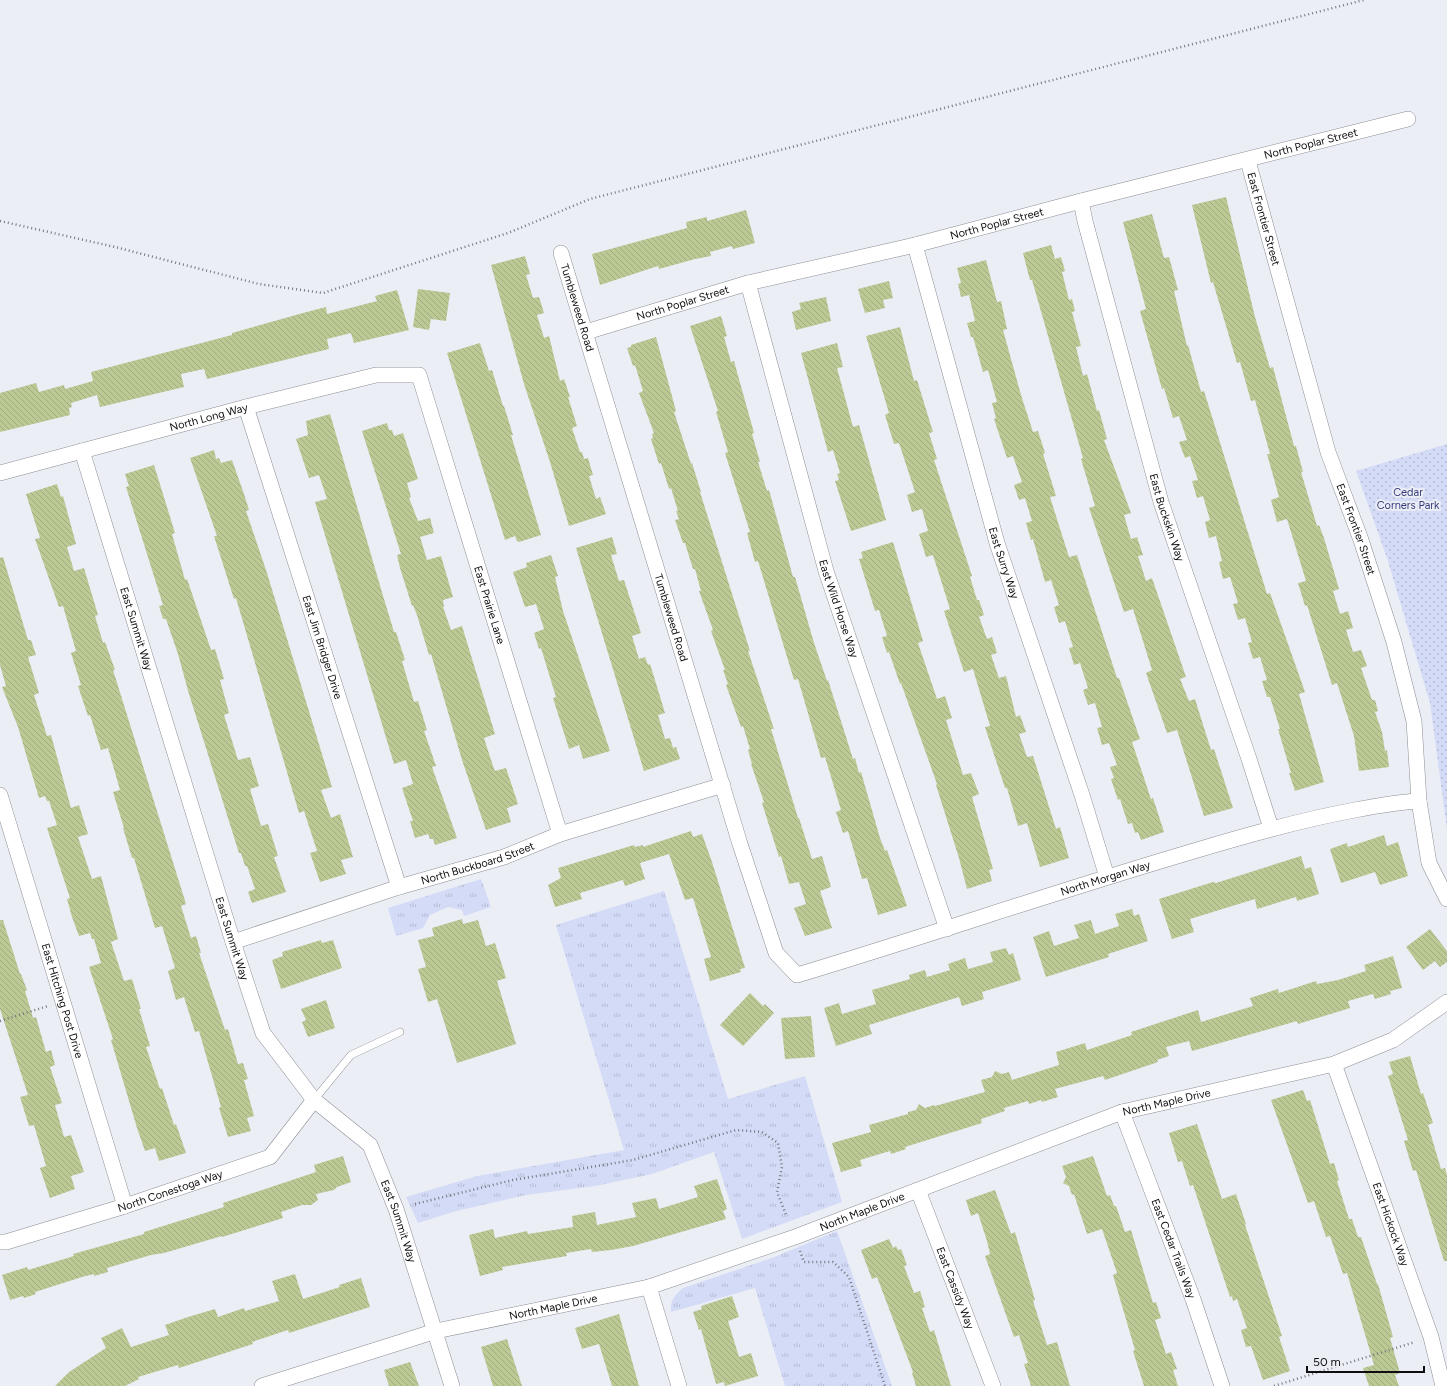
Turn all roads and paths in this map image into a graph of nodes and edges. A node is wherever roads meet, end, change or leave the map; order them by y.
1 (1364, 0) edge
2 (1408, 120) dead end
3 (1248, 161) junction
4 (1081, 201) junction
5 (0, 221) edge
6 (915, 245) junction
7 (561, 252) dead end
8 (748, 283) junction
9 (586, 332) junction
10 (418, 375) joint
11 (246, 407) junction
12 (82, 451) junction
13 (0, 473) edge
14 (723, 785) junction
15 (0, 795) edge
16 (1419, 801) junction
17 (1271, 828) junction
18 (560, 834) junction
19 (1107, 877) junction
20 (399, 888) junction
21 (1447, 899) edge
22 (947, 929) junction
23 (232, 942) junction
24 (798, 975) joint
25 (1447, 1002) edge
26 (48, 1006) dead end
27 (0, 1021) edge
28 (400, 1032) dead end
29 (1334, 1064) junction
30 (314, 1100) junction
31 (1122, 1112) junction
32 (918, 1190) junction
33 (415, 1204) dead end
34 (125, 1206) junction
35 (787, 1218) dead end
36 (0, 1242) edge
37 (800, 1251) dead end
38 (649, 1287) junction
39 (436, 1331) junction
40 (1415, 1342) dead end
41 (262, 1386) edge
42 (452, 1386) edge
43 (679, 1386) edge
44 (884, 1386) edge
45 (993, 1386) edge
46 (1222, 1386) edge
47 (1274, 1386) edge
48 (1443, 1386) edge

1 - 5 path
2 - 3 street, North Poplar Street
3 - 4 street, North Poplar Street
3 - 16 street, East Frontier Street
4 - 6 street, North Poplar Street
4 - 17 street, East Buckskin Way
6 - 8 street, North Poplar Street
6 - 19 street, East Surry Way
7 - 9 street, Tumbleweed Road
8 - 9 street, North Poplar Street
8 - 22 street, East Wild Horse Way
9 - 14 street, Tumbleweed Road
10 - 11 street, North Long Way
10 - 18 street, East Prairie Lane
11 - 12 street, North Long Way
11 - 20 street, East Jim Bridger Drive
12 - 13 street, North Long Way
12 - 23 street, East Summit Way
14 - 18 street, North Buckboard Street
14 - 24 street, Tumbleweed Road
15 - 34 street, East Hitching Post Drive
16 - 17 street, North Morgan Way
16 - 21 street, East Frontier Street
17 - 19 street, North Morgan Way
18 - 20 street, North Buckboard Street
19 - 22 street, North Morgan Way
20 - 23 street, North Buckboard Street
22 - 24 street, North Morgan Way
23 - 30 street, East Summit Way
25 - 29 street, North Maple Drive
26 - 27 path
28 - 30 lane
29 - 31 street, North Maple Drive
29 - 48 street, East Hickock Way
30 - 34 street, North Conestoga Way
30 - 39 street, East Summit Way
31 - 32 street, North Maple Drive
31 - 46 street, East Cedar Trails Way
32 - 38 street, North Maple Drive
32 - 45 street, East Cassidy Way
33 - 35 path
34 - 36 street, North Conestoga Way
37 - 44 path
38 - 39 street, North Maple Drive
38 - 43 street
39 - 41 street, North Maple Drive
39 - 42 street, East Summit Way
40 - 47 path

